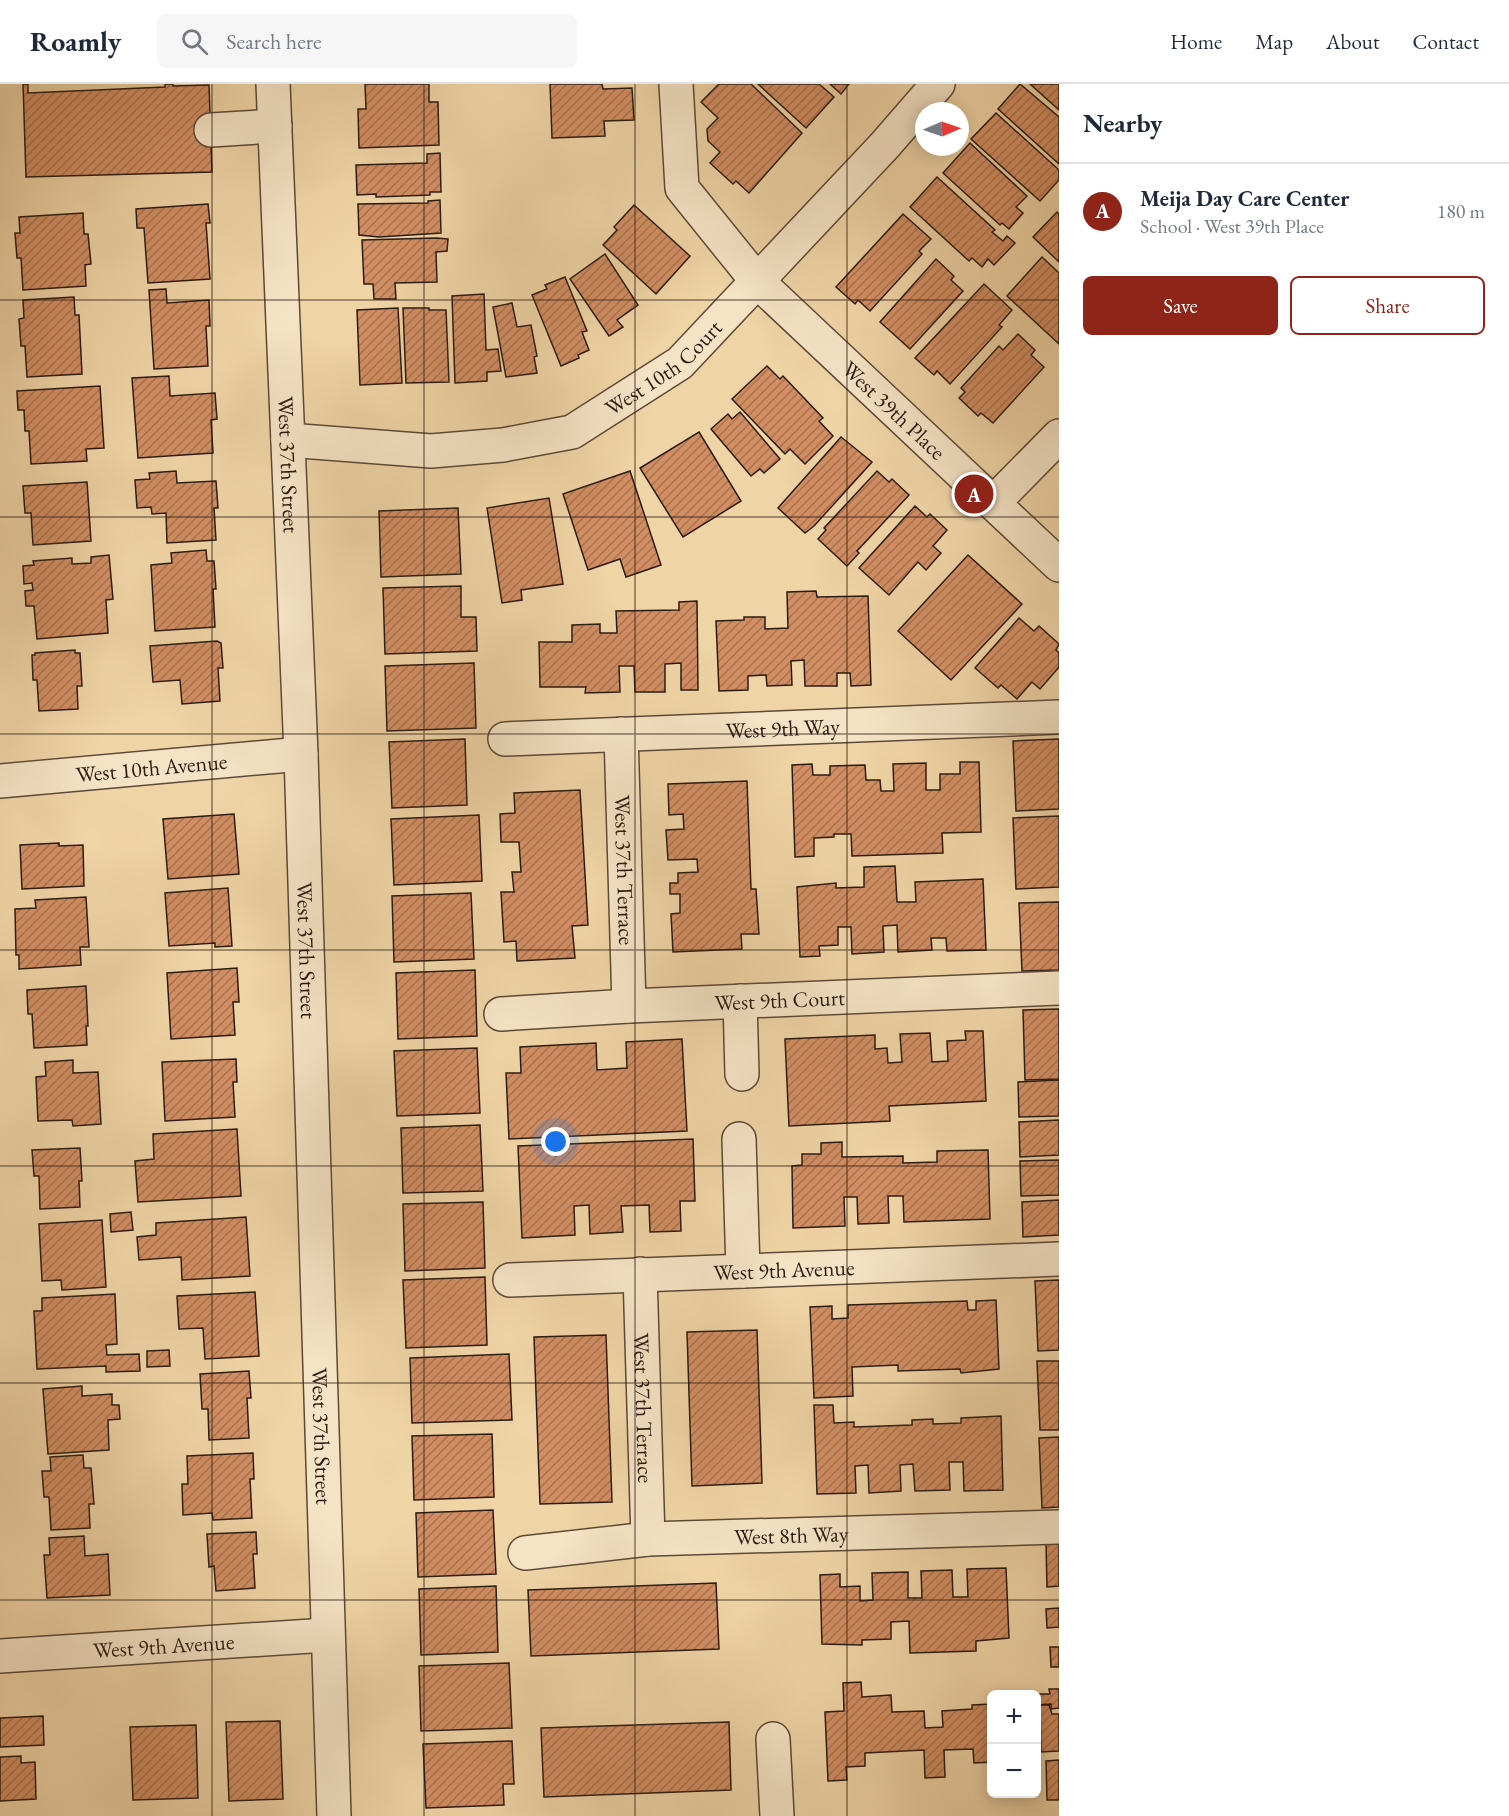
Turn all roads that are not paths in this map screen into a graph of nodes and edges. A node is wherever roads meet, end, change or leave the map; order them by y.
1 (273, 84) edge
2 (676, 84) edge
3 (938, 84) edge
4 (275, 126) junction
5 (211, 130) dead end
6 (757, 281) junction
7 (1059, 436) edge
8 (288, 440) junction
9 (993, 503) junction
10 (1059, 565) edge
11 (1059, 717) edge
12 (621, 735) junction
13 (505, 739) dead end
14 (301, 754) junction
15 (0, 781) edge
16 (1059, 988) edge
17 (740, 1001) junction
18 (629, 1006) junction
19 (501, 1014) dead end
20 (742, 1074) dead end
21 (739, 1139) dead end
22 (1059, 1259) edge
23 (743, 1271) junction
24 (640, 1274) junction
25 (510, 1280) dead end
26 (1059, 1527) edge
27 (648, 1539) junction
28 (525, 1553) dead end
29 (327, 1635) junction
30 (0, 1656) edge
31 (773, 1739) dead end
32 (334, 1816) edge
33 (777, 1816) edge

1 - 4 street, West 37th Street
2 - 6 street, West 39th Place
3 - 6 street, West 10th Court
4 - 5 street
4 - 8 street, West 37th Street
6 - 8 street, West 10th Court
6 - 9 street, West 39th Place
7 - 9 street
8 - 14 street, West 37th Street
9 - 10 street, West 39th Place
11 - 12 street, West 9th Way
12 - 13 street, West 9th Way
12 - 18 street, West 37th Terrace
14 - 15 street, West 10th Avenue
14 - 29 street, West 37th Street
16 - 17 street, West 9th Court
17 - 18 street, West 9th Court
17 - 20 street
18 - 19 street, West 9th Court
21 - 23 street
22 - 23 street, West 9th Avenue
23 - 24 street, West 9th Avenue
24 - 25 street, West 9th Avenue
24 - 27 street, West 37th Terrace
26 - 27 street, West 8th Way
27 - 28 street, West 8th Way
29 - 30 street, West 9th Avenue
29 - 32 street, West 37th Street
31 - 33 street

